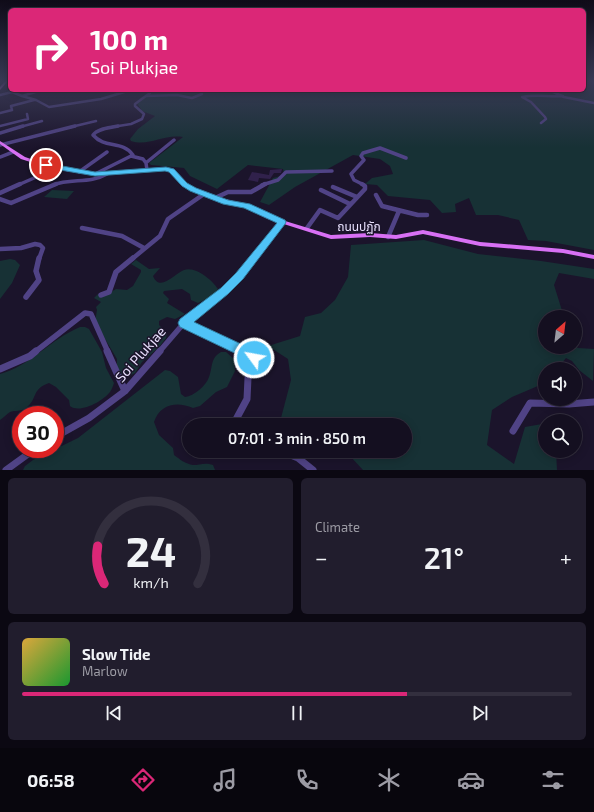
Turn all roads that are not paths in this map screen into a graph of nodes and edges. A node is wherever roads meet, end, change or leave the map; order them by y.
1 (24, 103) edge
2 (40, 103) edge
3 (79, 103) edge
4 (136, 103) edge
5 (532, 103) edge
6 (0, 113) edge
7 (27, 114) dead end
8 (42, 121) dead end
9 (96, 121) dead end
10 (541, 123) dead end
11 (0, 126) edge
12 (0, 133) edge
13 (174, 140) dead end
14 (1, 143) edge
15 (13, 152) junction
16 (107, 152) dead end
17 (131, 156) junction
18 (0, 157) edge
19 (406, 158) dead end
20 (147, 162) junction
21 (57, 168) junction
22 (147, 170) junction
23 (332, 170) dead end
24 (79, 172) junction
25 (95, 174) junction
26 (107, 174) junction
27 (333, 187) dead end
28 (321, 190) dead end
29 (0, 193) edge
30 (204, 194) junction
31 (376, 195) dead end
32 (357, 197) junction
33 (215, 198) junction
34 (0, 199) edge
35 (350, 204) junction
36 (398, 211) junction
37 (427, 215) dead end
38 (282, 222) junction
39 (82, 228) dead end
40 (307, 228) junction
41 (388, 237) junction
42 (144, 248) junction
43 (0, 249) edge
44 (594, 257) edge
45 (101, 295) dead end
46 (26, 297) dead end
47 (184, 323) junction
48 (0, 368) edge
49 (125, 391) junction
50 (594, 402) edge
51 (237, 418) edge
52 (513, 431) dead end
53 (64, 432) edge
54 (23, 458) edge
55 (299, 458) edge
56 (6, 470) edge
57 (313, 470) edge

1 - 6 street
2 - 3 street
4 - 17 street
5 - 10 street
7 - 11 street
8 - 12 street
9 - 14 street
13 - 20 street
14 - 15 main road, ถนนปฏัก
15 - 18 street
15 - 21 main road, ถนนปฏัก
16 - 24 street
17 - 20 street
17 - 25 street
19 - 32 street
20 - 22 street
21 - 24 main road, ถนนปฏัก
21 - 29 street
22 - 26 main road, ถนนปฏัก
22 - 30 main road, ถนนปฏัก
23 - 33 street
24 - 25 main road, ถนนปฏัก
25 - 26 main road, ถนนปฏัก
26 - 34 street
27 - 32 street
28 - 35 street
30 - 33 main road, ถนนปฏัก
30 - 42 street
31 - 36 street
32 - 35 street
33 - 38 main road, ถนนปฏัก
35 - 40 street
36 - 37 street
36 - 41 street
38 - 40 main road, ถนนปฏัก
38 - 47 street, Soi Plukjae
39 - 42 street
40 - 41 main road, ถนนปฏัก
41 - 44 main road, ถนนปฏัก
42 - 45 street
43 - 46 street
47 - 49 street, Soi Plukjae
47 - 51 street
48 - 49 street
49 - 53 street, Soi Plukjae
50 - 52 street
54 - 56 street
55 - 57 street

